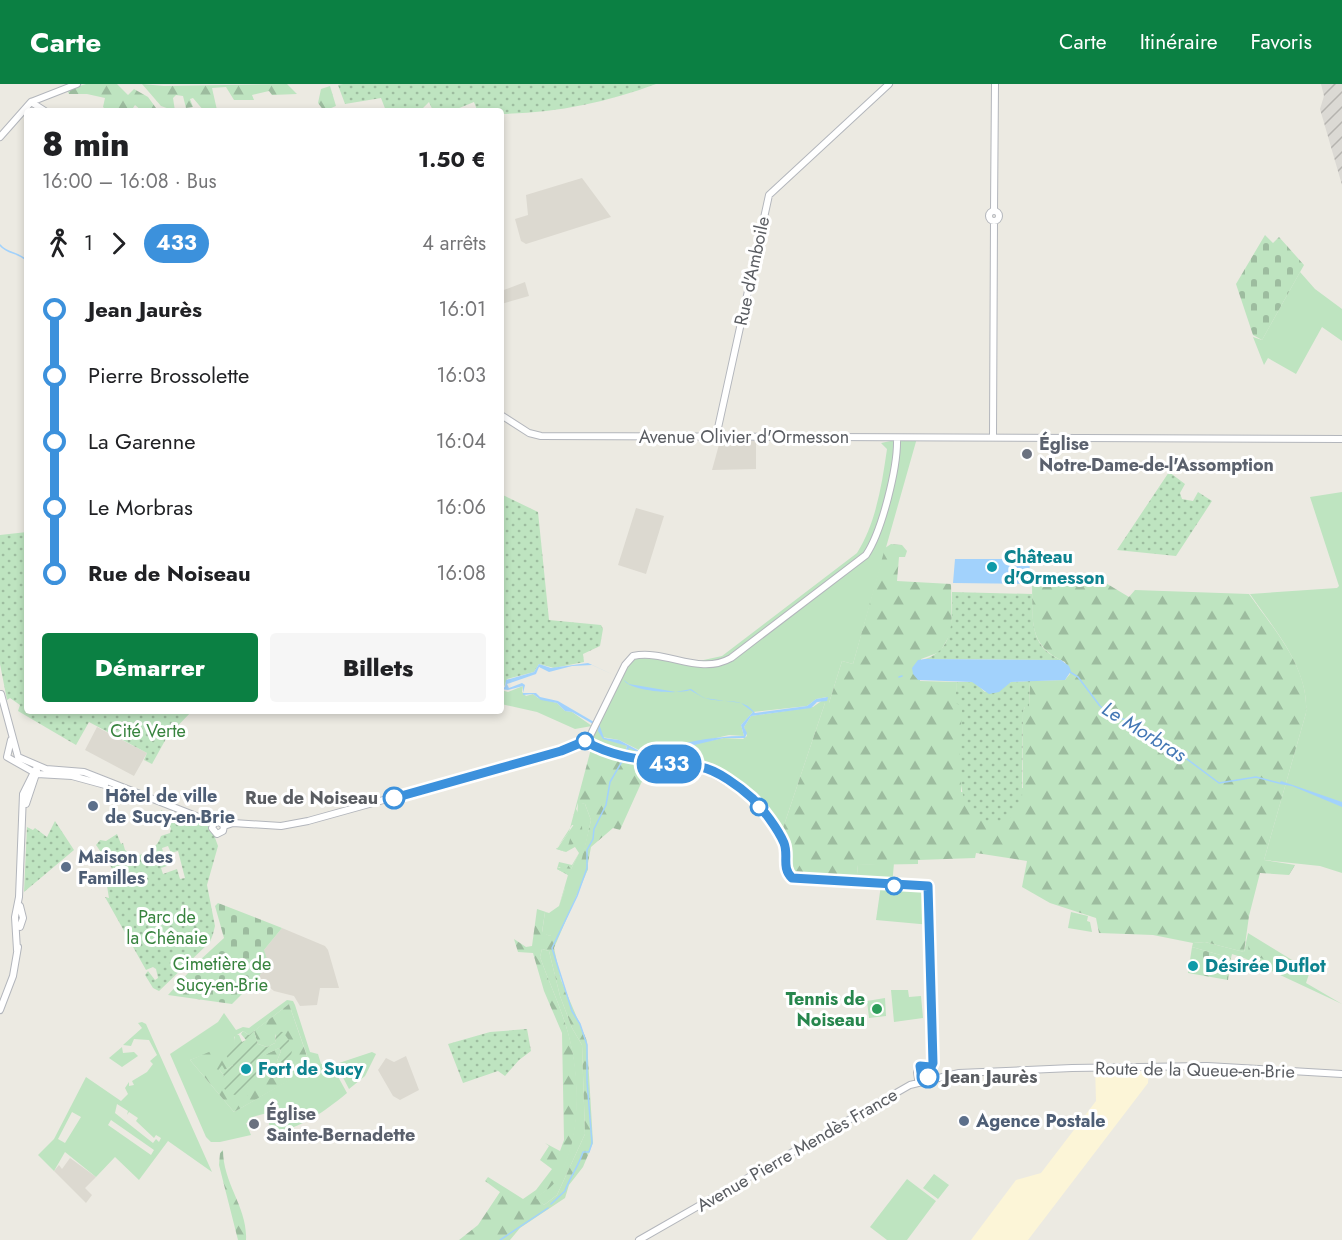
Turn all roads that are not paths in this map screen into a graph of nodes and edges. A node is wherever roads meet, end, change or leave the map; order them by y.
1 (77, 84) edge
2 (889, 84) edge
3 (995, 84) edge
4 (32, 102) junction
5 (27, 108) edge
6 (41, 108) edge
7 (24, 111) edge
8 (0, 137) edge
9 (504, 417) edge
10 (716, 437) junction
11 (993, 437) junction
12 (889, 438) junction
13 (897, 438) junction
14 (905, 438) junction
15 (1342, 439) edge
16 (897, 453) junction
17 (0, 692) edge
18 (585, 741) junction
19 (36, 771) junction
20 (214, 823) junction
21 (224, 826) junction
22 (0, 1010) edge
23 (931, 1067) junction
24 (959, 1073) junction
25 (983, 1073) joint
26 (937, 1074) junction
27 (1342, 1074) edge
28 (920, 1079) junction
29 (910, 1085) junction
30 (639, 1240) edge

1 - 4 street
2 - 10 street, Rue d'Amboile
3 - 11 street
4 - 5 street
4 - 6 street
7 - 8 street
9 - 10 street, Avenue Olivier d'Ormesson
10 - 12 street, Avenue Olivier d'Ormesson
11 - 14 street, Avenue Olivier d'Ormesson
11 - 15 street, Avenue Olivier d'Ormesson
12 - 13 street, Avenue Olivier d'Ormesson
12 - 16 street
13 - 14 street, Avenue Olivier d'Ormesson
13 - 16 street
14 - 16 street
16 - 18 street
17 - 19 street
18 - 21 street
18 - 23 street
19 - 20 street
19 - 22 street
20 - 21 street
20 - 21 street
23 - 26 street
23 - 28 street
24 - 25 street, Avenue Pierre Mendès France
24 - 26 street, Avenue Pierre Mendès France
24 - 29 street, Avenue Pierre Mendès France
25 - 27 street, Route de la Queue-en-Brie
26 - 28 street, Avenue Pierre Mendès France
28 - 29 street, Avenue Pierre Mendès France
29 - 30 street, Avenue Pierre Mendès France

